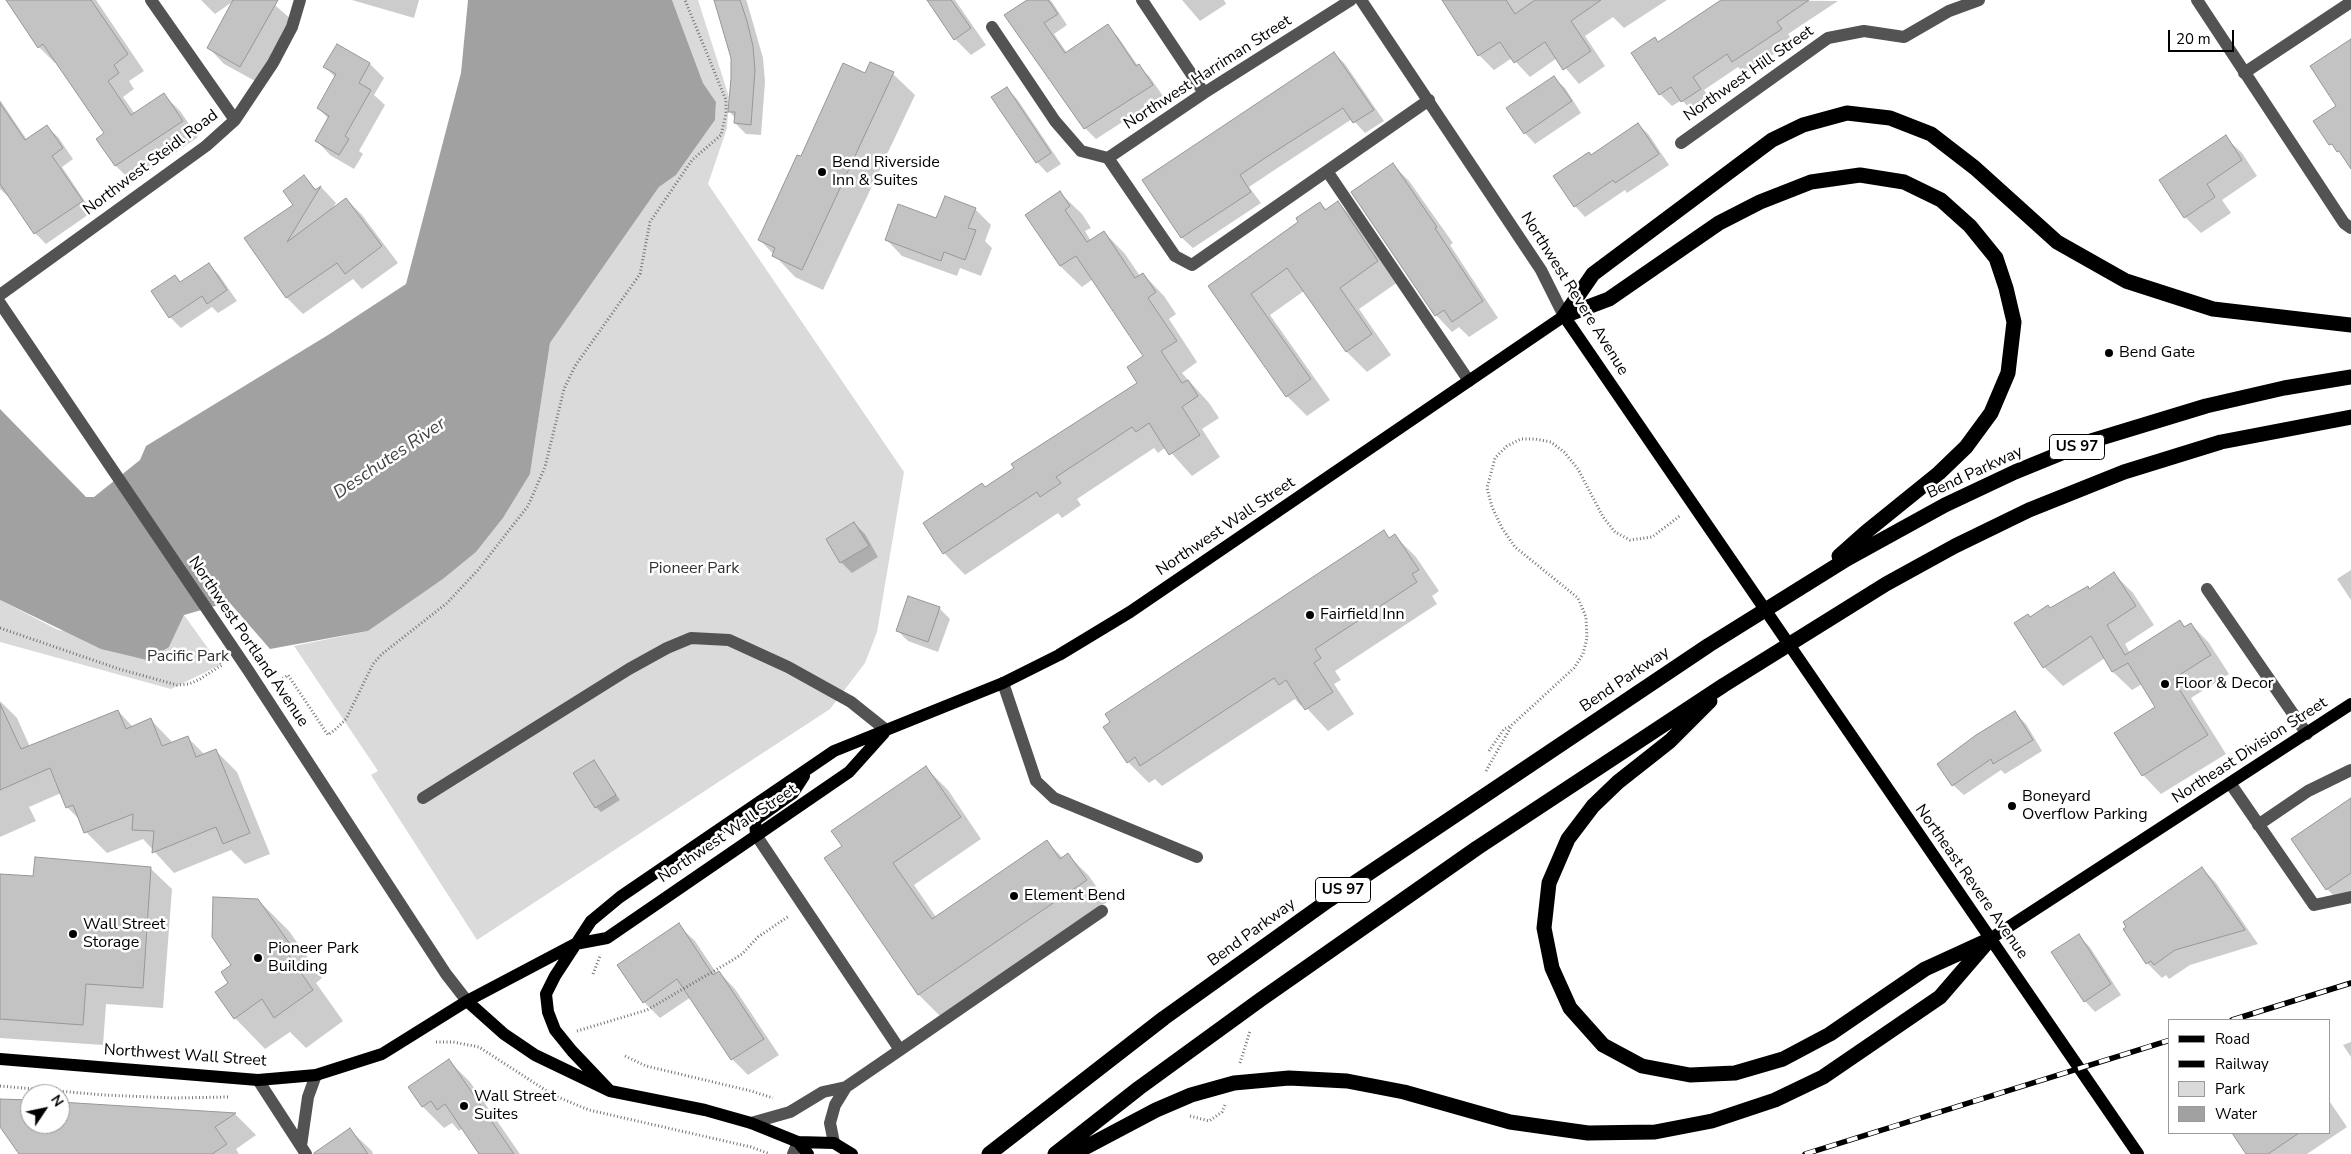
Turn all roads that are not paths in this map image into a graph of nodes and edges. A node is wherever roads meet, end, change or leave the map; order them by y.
1 (151, 0) edge
2 (300, 0) edge
3 (1142, 0) edge
4 (1351, 0) edge
5 (1361, 0) edge
6 (1979, 0) edge
7 (2196, 0) edge
8 (2351, 2) edge
9 (992, 27) dead end
10 (2244, 72) junction
11 (1204, 93) junction
12 (1429, 100) junction
13 (235, 120) junction
14 (1681, 143) dead end
15 (1108, 158) junction
16 (1328, 170) junction
17 (2351, 228) edge
18 (0, 295) edge
19 (0, 303) edge
20 (1564, 316) junction
21 (2351, 325) edge
22 (2351, 377) edge
23 (1469, 381) junction
24 (2351, 417) edge
25 (1820, 575) junction
26 (2207, 589) dead end
27 (1778, 629) joint
28 (1728, 682) junction
29 (1003, 683) junction
30 (2351, 704) edge
31 (886, 730) junction
32 (2307, 734) junction
33 (810, 768) junction
34 (2351, 770) edge
35 (2230, 783) junction
36 (423, 798) dead end
37 (2258, 824) junction
38 (756, 835) junction
39 (1197, 857) dead end
40 (2351, 897) edge
41 (1102, 911) dead end
42 (1990, 939) junction
43 (575, 944) junction
44 (468, 1001) junction
45 (900, 1050) junction
46 (0, 1059) edge
47 (316, 1075) junction
48 (258, 1080) junction
49 (846, 1087) junction
50 (610, 1091) junction
51 (751, 1123) junction
52 (834, 1143) junction
53 (795, 1148) edge
54 (303, 1150) edge
55 (808, 1154) edge
56 (852, 1154) edge
57 (989, 1154) edge
58 (1055, 1154) edge
59 (1073, 1154) edge
60 (2138, 1154) edge

1 - 13 street
2 - 13 street, Northwest Steidl Road
3 - 11 street
4 - 11 street, Northwest Harriman Street
5 - 12 street, Northwest Revere Avenue
6 - 14 street, Northwest Hill Street
7 - 10 street
8 - 10 street
9 - 15 street
10 - 17 street
11 - 15 street, Northwest Harriman Street
12 - 16 street
12 - 20 street, Northwest Revere Avenue
13 - 18 street, Northwest Steidl Road
15 - 16 street
16 - 23 street
19 - 44 street, Northwest Portland Avenue
20 - 21 highway
20 - 23 main road, Northwest Wall Street
20 - 25 highway
20 - 27 main road, Northwest Revere Avenue
22 - 25 highway, Bend Parkway / US 97
23 - 29 main road, Northwest Wall Street
24 - 28 highway, US 97
25 - 57 highway, Bend Parkway / US 97
26 - 32 street
27 - 42 main road, Northeast Revere Avenue
28 - 42 highway
28 - 58 highway, US 97
29 - 31 main road, Northwest Wall Street
29 - 39 street
30 - 32 main road, Northeast Division Street
31 - 33 main road, Northwest Wall Street
31 - 36 street
31 - 38 main road, Northwest Wall Street
32 - 35 main road, Northeast Division Street
33 - 38 main road
33 - 43 main road, Northwest Wall Street
34 - 37 street
35 - 37 street
35 - 42 main road, Northeast Division Street
37 - 40 street
38 - 43 main road, Northwest Wall Street
38 - 45 street
41 - 45 street
42 - 59 highway
42 - 60 main road, Northeast Revere Avenue
43 - 44 main road, Northwest Wall Street
43 - 50 main road
44 - 47 main road, Northwest Wall Street
44 - 50 main road
45 - 49 street
46 - 48 main road, Northwest Wall Street
47 - 48 main road, Northwest Wall Street
47 - 54 street
48 - 54 street
49 - 51 street
49 - 52 street
50 - 51 main road
51 - 53 main road
52 - 53 main road
52 - 56 main road
53 - 55 main road

